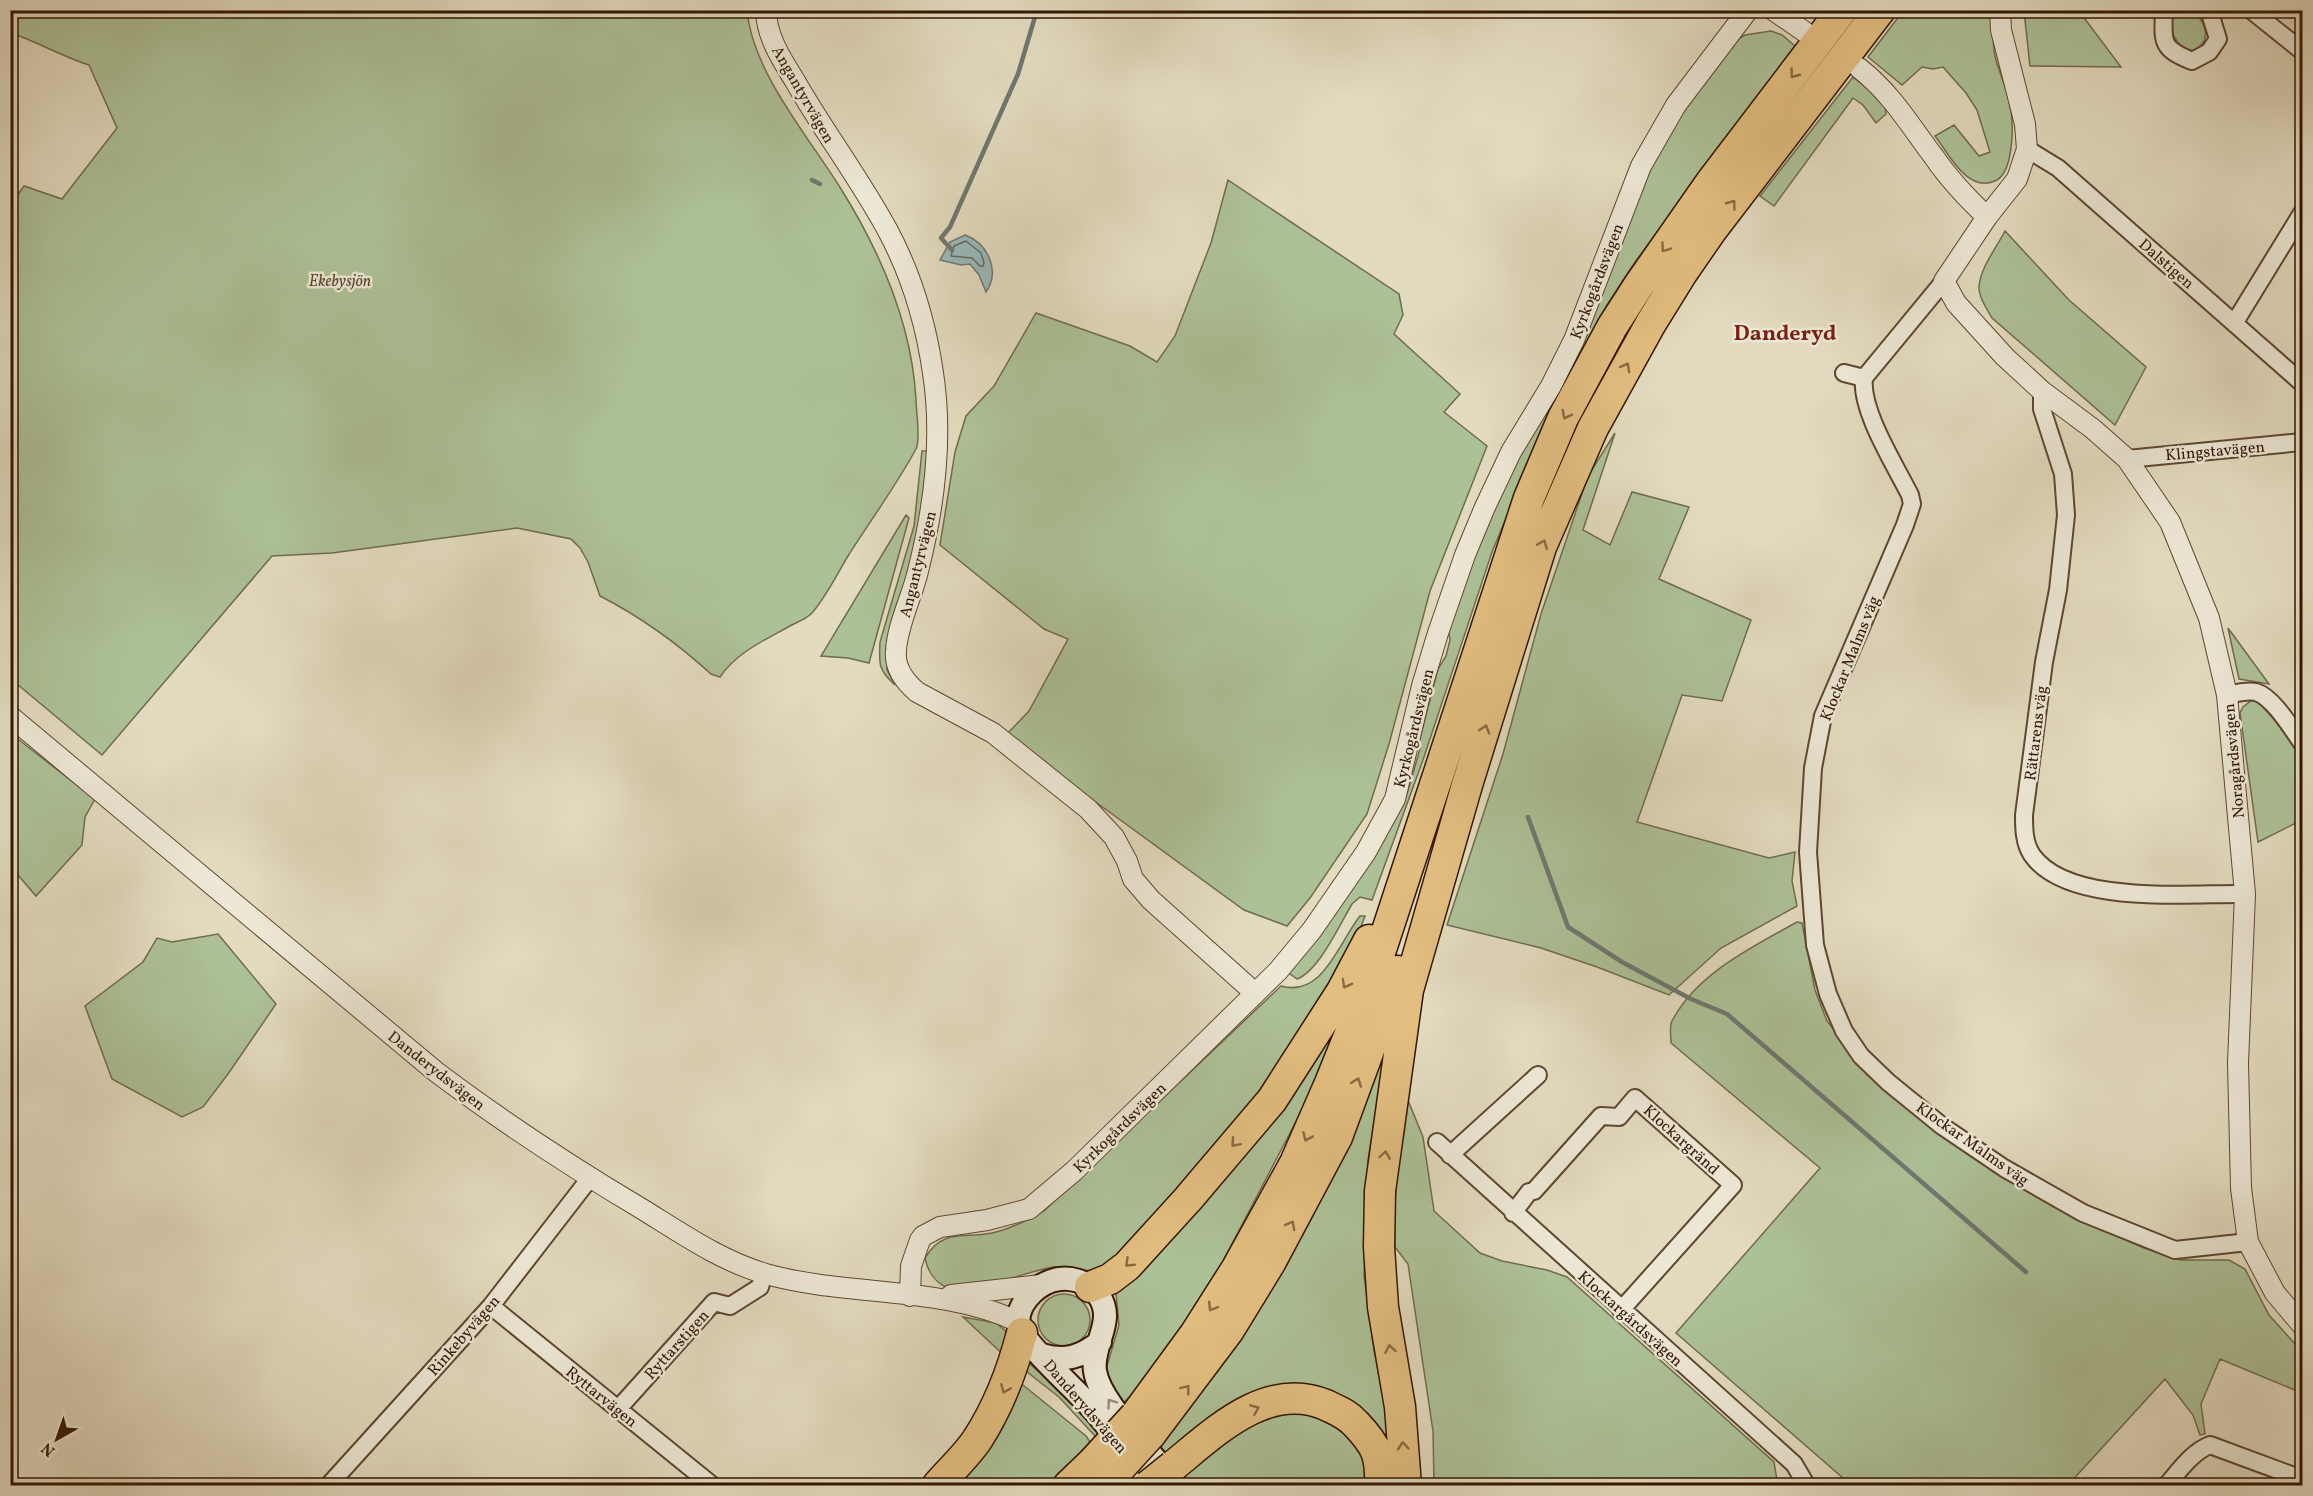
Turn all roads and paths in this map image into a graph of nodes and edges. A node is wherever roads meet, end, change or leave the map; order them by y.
1 (766, 10) edge
2 (1748, 10) edge
3 (1773, 10) edge
4 (1842, 10) edge
5 (1880, 10) edge
6 (2001, 10) edge
7 (2164, 10) edge
8 (2209, 10) edge
9 (2251, 10) edge
10 (1805, 32) dead end
11 (2302, 51) edge
12 (1859, 68) dead end
13 (2027, 149) junction
14 (2302, 213) edge
15 (1987, 217) junction
16 (1944, 281) junction
17 (2235, 322) junction
18 (1844, 373) dead end
19 (1864, 378) junction
20 (2302, 382) edge
21 (2042, 391) junction
22 (2302, 442) edge
23 (2127, 459) junction
24 (1489, 617) junction
25 (2227, 695) junction
26 (10, 716) edge
27 (2302, 742) edge
28 (1467, 785) junction
29 (2246, 894) junction
30 (1255, 993) junction
31 (1539, 1075) dead end
32 (1437, 1142) dead end
33 (1450, 1155) junction
34 (590, 1178) junction
35 (1514, 1213) junction
36 (2248, 1242) junction
37 (764, 1273) junction
38 (1041, 1285) junction
39 (1090, 1287) junction
40 (910, 1296) junction
41 (930, 1297) junction
42 (491, 1306) junction
43 (1622, 1310) junction
44 (2302, 1324) edge
45 (1020, 1328) junction
46 (1100, 1342) junction
47 (1042, 1355) junction
48 (618, 1409) junction
49 (1142, 1425) junction
50 (1101, 1476) edge
51 (2302, 1479) edge
52 (1166, 1482) edge
53 (328, 1485) edge
54 (713, 1485) edge
55 (937, 1485) edge
56 (1068, 1485) edge
57 (1380, 1485) edge
58 (1406, 1485) edge
59 (1807, 1485) edge
60 (2166, 1485) edge

1 - 30 street, Angantyrvägen
2 - 30 street, Kyrkogårdsvägen
3 - 10 street
4 -> 24 highway
28 -> 5 highway
6 - 13 street
7 - 8 street
9 - 11 street
12 - 15 street
13 - 15 street
13 - 17 street, Dalstigen
14 - 17 street
15 - 16 street
16 - 19 street
16 - 21 street, Noragårdsvägen
17 - 20 street, Dalstigen
18 - 19 street
19 - 36 street, Klockar Malms väg
21 - 23 street, Noragårdsvägen
21 - 29 street, Rättarens väg
22 - 23 street, Klingstavägen
23 - 25 street, Noragårdsvägen
24 -> 39 highway
24 -> 49 highway
25 - 27 street
25 - 29 street, Noragårdsvägen
26 - 34 street, Danderydsvägen
49 -> 28 highway
58 -> 28 highway
29 - 36 street, Noragårdsvägen
30 - 40 street, Kyrkogårdsvägen
31 - 33 street
32 - 33 street, Klockargårdsvägen
33 - 35 street, Klockargårdsvägen
34 - 37 street, Danderydsvägen
34 - 42 street, Rinkebyvägen
35 - 43 street, Klockargårdsvägen
35 - 43 street, Klockargränd
36 - 44 street, Noragårdsvägen
37 - 40 street, Danderydsvägen
37 - 48 street, Ryttarstigen
38 - 39 main road
38 - 41 street, Danderydsvägen
38 - 45 main road
39 - 46 main road
40 - 41 street, Danderydsvägen
41 - 45 street, Danderydsvägen
42 - 48 street, Ryttarvägen
42 - 53 street, Rinkebyvägen
43 - 59 street, Klockargårdsvägen
45 - 47 main road
45 -> 55 highway
46 - 47 main road
52 -> 46 main road, Danderydsvägen
47 - 52 main road, Danderydsvägen
48 - 54 street, Ryttarvägen
49 - 50 highway, bridge
50 - 56 highway
51 - 60 street
52 -> 57 highway

